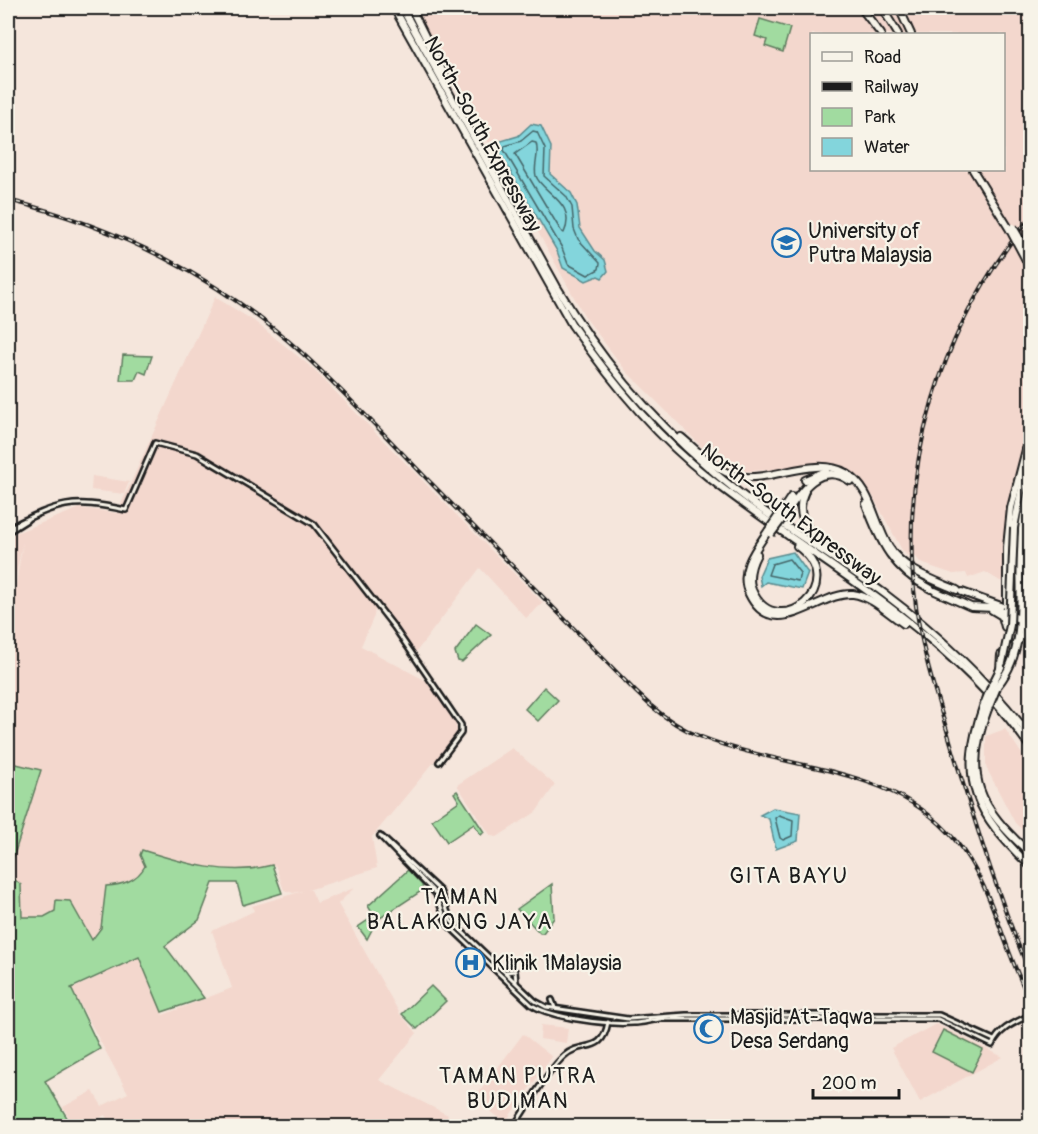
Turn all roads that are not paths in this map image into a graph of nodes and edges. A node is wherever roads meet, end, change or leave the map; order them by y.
1 (411, 8) edge
2 (861, 8) edge
3 (878, 8) edge
4 (882, 8) edge
5 (899, 8) edge
6 (397, 9) edge
7 (880, 33) edge
8 (892, 33) edge
9 (897, 33) edge
10 (910, 33) edge
11 (453, 99) junction
12 (976, 171) edge
13 (1029, 257) edge
14 (1030, 269) edge
15 (655, 417) junction
16 (1030, 434) edge
17 (1030, 446) edge
18 (1030, 465) edge
19 (841, 471) junction
20 (814, 479) junction
21 (1030, 482) edge
22 (741, 503) junction
23 (781, 516) junction
24 (8, 530) edge
25 (1016, 530) junction
26 (770, 532) junction
27 (1007, 572) junction
28 (886, 594) junction
29 (1007, 598) junction
30 (1019, 600) junction
31 (988, 606) junction
32 (1007, 610) junction
33 (1019, 616) junction
34 (1030, 622) edge
35 (1030, 629) edge
36 (1006, 633) junction
37 (926, 635) junction
38 (1030, 635) edge
39 (1016, 643) junction
40 (1002, 666) junction
41 (996, 686) junction
42 (986, 708) junction
43 (1030, 736) edge
44 (1030, 747) edge
45 (439, 762) dead end
46 (1030, 853) edge
47 (1030, 866) edge
48 (504, 972) junction
49 (516, 982) junction
50 (552, 1000) dead end
51 (556, 1009) junction
52 (1030, 1015) edge
53 (608, 1020) junction
54 (994, 1040) junction
55 (514, 1126) edge

1 - 11 highway
2 - 7 highway
3 - 8 highway
4 - 9 highway
5 - 10 highway
6 - 11 highway, North–South Expressway
6 - 22 highway, North–South Expressway
11 - 15 highway, North–South Expressway
12 - 13 highway, bridge
13 - 14 highway
15 - 19 highway
15 - 28 highway, North–South Expressway
16 - 27 highway
17 - 25 highway
18 - 25 highway
19 - 23 highway
19 - 31 highway
20 - 23 highway
20 - 28 highway
20 - 31 highway
21 - 30 highway
22 - 26 highway
22 - 37 highway, North–South Expressway
23 - 26 highway, bridge
24 - 45 street
25 - 40 highway, bridge
26 - 37 highway
27 - 29 highway
27 - 31 highway
28 - 43 highway, North–South Expressway
29 - 30 highway
29 - 32 highway
30 - 33 highway
30 - 34 highway
31 - 32 highway
31 - 36 highway
32 - 33 highway
32 - 36 highway
33 - 34 main road
33 - 35 main road
33 - 39 highway
36 - 40 highway
37 - 44 highway, North–South Expressway
38 - 39 highway
39 - 41 highway
40 - 41 highway
41 - 42 highway, bridge
42 - 46 highway
42 - 47 highway
48 - 49 street
48 - 49 street
48 - 53 street
49 - 51 street
50 - 51 street
51 - 53 street
52 - 54 street
53 - 54 street
53 - 54 street
53 - 55 street

